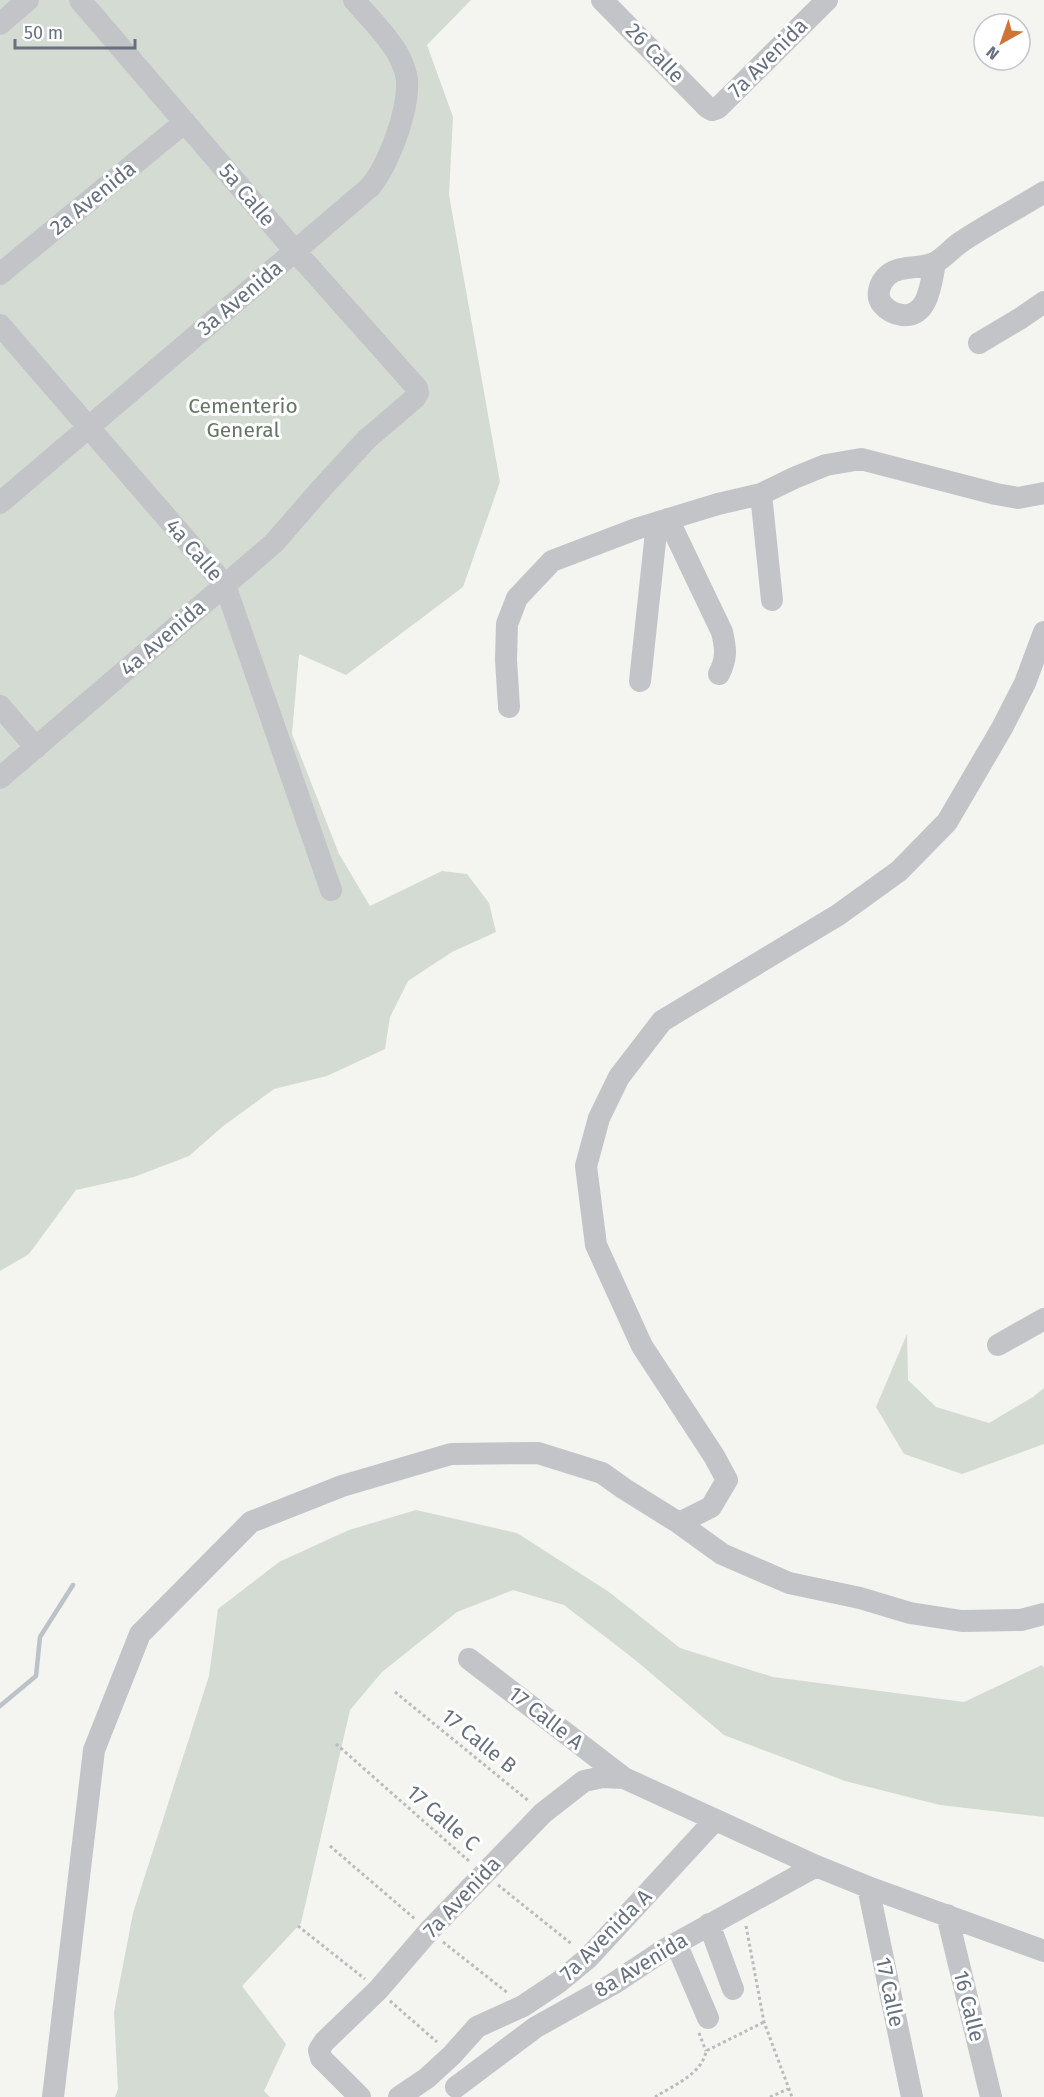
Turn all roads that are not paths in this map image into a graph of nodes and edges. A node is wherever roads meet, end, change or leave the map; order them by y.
1 (28, 0) edge
2 (80, 0) edge
3 (354, 0) edge
4 (602, 0) edge
5 (827, 0) edge
6 (0, 24) edge
7 (707, 107) joint
8 (185, 122) junction
9 (1044, 192) edge
10 (295, 251) junction
11 (935, 263) dead end
12 (0, 274) edge
13 (1044, 302) edge
14 (0, 325) edge
15 (979, 343) dead end
16 (417, 388) joint
17 (89, 428) junction
18 (1044, 493) edge
19 (761, 494) junction
20 (0, 503) edge
21 (663, 521) junction
22 (225, 585) junction
23 (772, 600) dead end
24 (1044, 632) edge
25 (1044, 669) edge
26 (719, 674) dead end
27 (640, 681) dead end
28 (1025, 683) junction
29 (0, 706) edge
30 (509, 707) dead end
31 (36, 748) junction
32 (0, 778) edge
33 (331, 890) dead end
34 (1044, 1318) edge
35 (998, 1345) dead end
36 (679, 1523) junction
37 (1044, 1614) edge
38 (469, 1659) dead end
39 (624, 1778) junction
40 (715, 1820) junction
41 (816, 1866) junction
42 (868, 1887) junction
43 (947, 1915) junction
44 (709, 1924) junction
45 (676, 1943) junction
46 (1044, 1951) edge
47 (733, 1989) dead end
48 (708, 2018) dead end
49 (464, 2081) dead end
50 (53, 2097) edge
51 (360, 2097) edge
52 (399, 2097) edge
53 (912, 2097) edge
54 (991, 2097) edge

1 - 6 street
2 - 8 street, 5a Calle
3 - 10 street, 3a Avenida
4 - 7 street, 26 Calle
5 - 7 street, 7a Avenida
8 - 10 street, 5a Calle
8 - 12 street, 2a Avenida
9 - 11 street
10 - 16 street, 5a Calle
10 - 17 street, 3a Avenida
13 - 15 street
14 - 17 street, 4a Calle
16 - 22 street, 4a Avenida
17 - 20 street, 3a Avenida
17 - 22 street, 4a Calle
18 - 19 street
19 - 21 street
19 - 23 street
21 - 26 street
21 - 27 street
21 - 30 street
22 - 31 street, 4a Avenida
22 - 33 street, 4a Calle
24 - 28 street
25 - 28 street
28 - 36 street
29 - 31 street
31 - 32 street, 4a Avenida
34 - 35 street
36 - 37 street
36 - 50 street
38 - 39 street, 17 Calle A
39 - 40 street
39 - 51 street, 7a Avenida
40 - 41 street
40 - 52 street, 7a Avenida A
41 - 42 street
41 - 44 street, 8a Avenida
42 - 43 street
42 - 53 street, 17 Calle
43 - 46 street
43 - 54 street, 16 Calle
44 - 45 street, 8a Avenida
44 - 47 street
45 - 48 street
45 - 49 street, 8a Avenida

